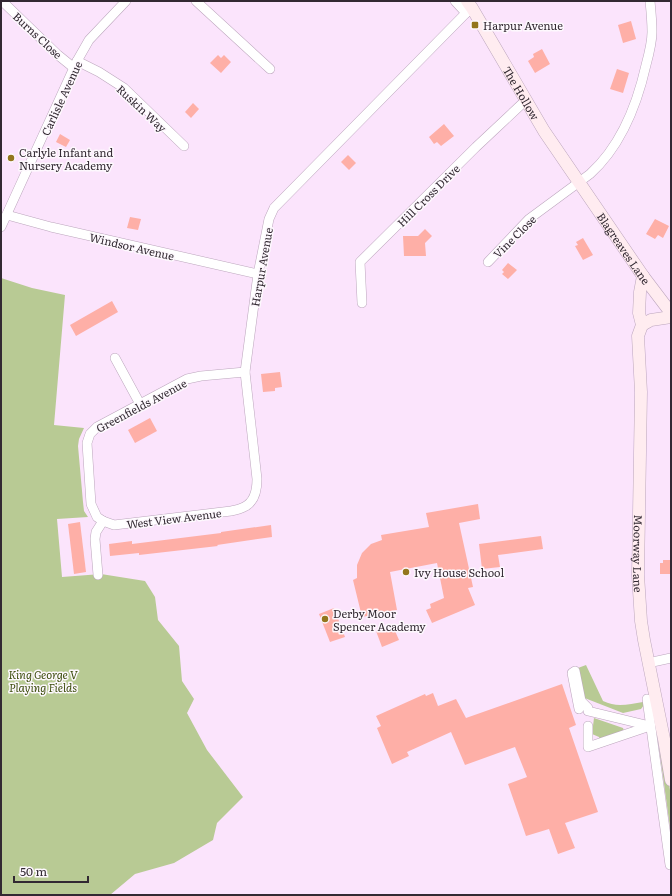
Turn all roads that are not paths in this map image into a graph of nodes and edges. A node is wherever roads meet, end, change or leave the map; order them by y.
1 (2, 1) edge
2 (126, 1) edge
3 (196, 1) edge
4 (454, 1) edge
5 (650, 1) edge
6 (468, 7) edge
7 (76, 64) junction
8 (270, 69) dead end
9 (525, 100) junction
10 (184, 146) dead end
11 (579, 182) junction
12 (7, 215) junction
13 (1, 227) edge
14 (488, 262) dead end
15 (258, 274) junction
16 (643, 276) junction
17 (362, 303) dead end
18 (671, 313) edge
19 (671, 317) edge
20 (642, 325) junction
21 (115, 358) dead end
22 (245, 372) junction
23 (140, 404) junction
24 (246, 507) joint
25 (103, 521) junction
26 (98, 575) dead end
27 (671, 658) edge
28 (648, 663) junction
29 (647, 699) dead end
30 (579, 709) dead end
31 (588, 726) dead end
32 (650, 726) junction
33 (667, 738) edge
34 (671, 780) edge
35 (670, 865) dead end

1 - 7 street, Burns Close
2 - 7 street, Carlisle Avenue
3 - 8 street
4 - 6 street
5 - 11 street, Vine Close
6 - 9 street, The Hollow
6 - 15 street, Harpur Avenue
7 - 10 street, Ruskin Way
7 - 12 street, Carlisle Avenue
9 - 11 street, The Hollow
9 - 17 street, Hill Cross Drive
11 - 14 street, Vine Close
11 - 16 street, Blagreaves Lane
12 - 13 street, Carlisle Avenue
12 - 15 street, Windsor Avenue
15 - 22 street, Harpur Avenue
16 - 18 street, Blagreaves Lane
16 - 20 street, Moorway Lane
19 - 20 street
20 - 28 street, Moorway Lane
21 - 23 street
22 - 23 street, Greenfields Avenue
22 - 24 street, Harpur Avenue
23 - 25 street, Greenfields Avenue
24 - 25 street, West View Avenue
25 - 26 street
27 - 28 street
28 - 33 street, Moorway Lane
29 - 32 street
30 - 32 street
31 - 32 street
32 - 35 street
33 - 34 street, Moorway Lane

